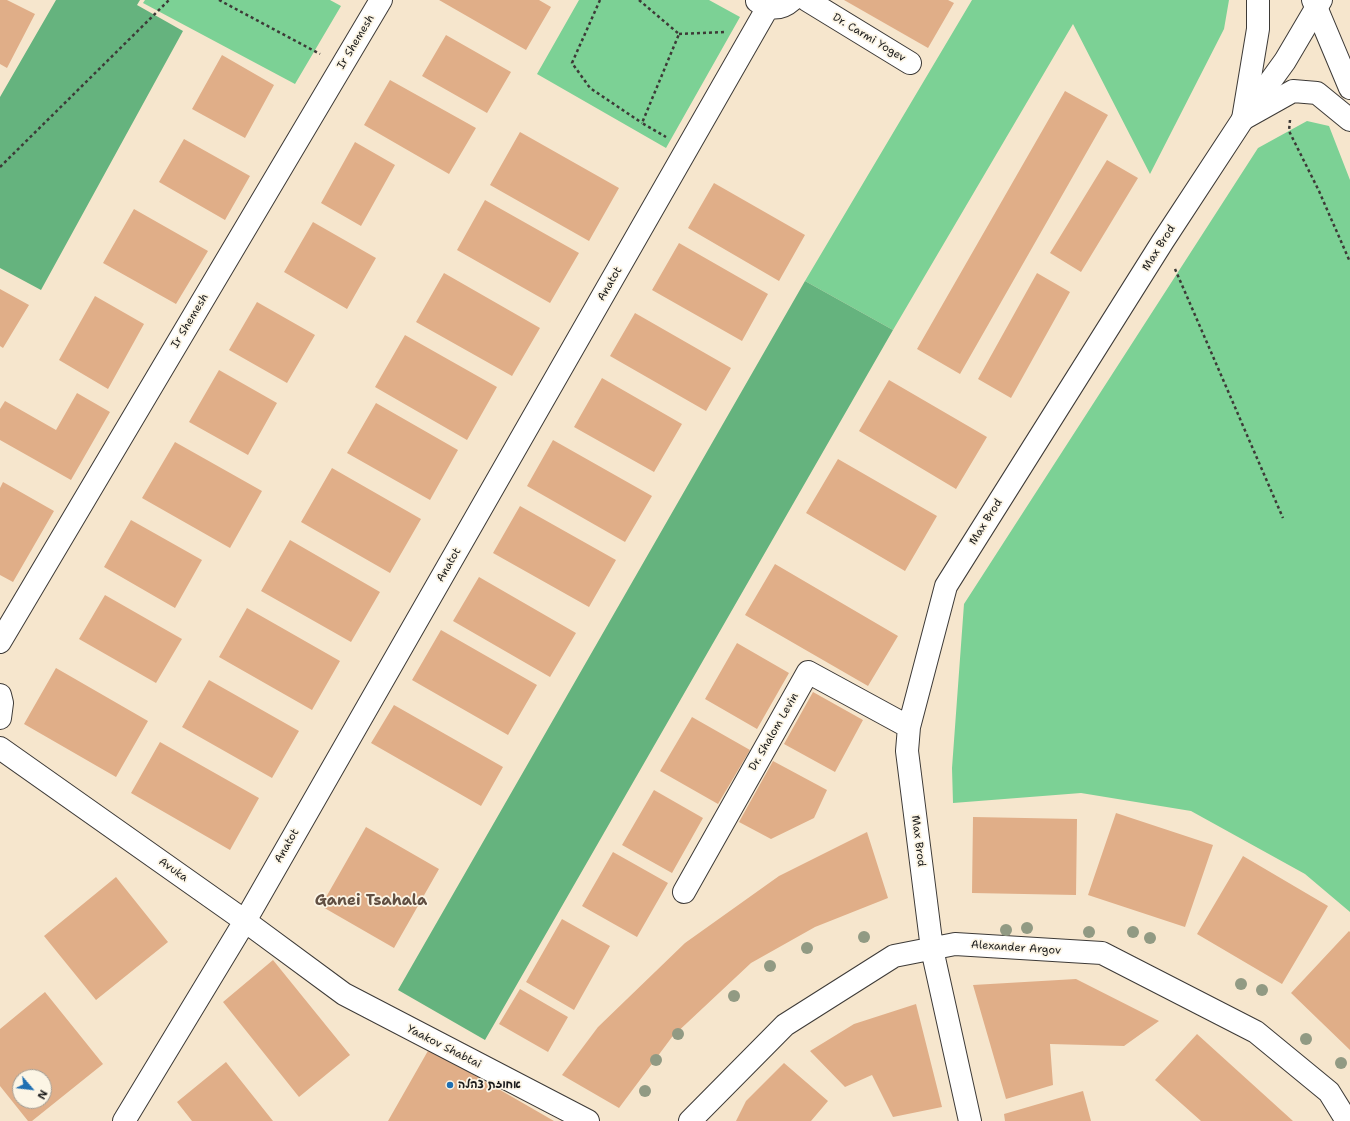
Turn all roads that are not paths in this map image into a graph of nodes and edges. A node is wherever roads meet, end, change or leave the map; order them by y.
1 (381, 0) edge
2 (792, 0) edge
3 (807, 0) edge
4 (1258, 0) edge
5 (1317, 3) edge
6 (762, 4) edge
7 (910, 63) dead end
8 (1350, 88) edge
9 (1243, 119) junction
10 (1350, 120) edge
11 (0, 642) edge
12 (0, 695) edge
13 (0, 718) edge
14 (909, 727) junction
15 (0, 748) edge
16 (684, 892) dead end
17 (245, 921) junction
18 (932, 949) junction
19 (344, 994) joint
20 (124, 1121) edge
21 (588, 1121) edge
22 (690, 1121) edge
23 (970, 1121) edge
24 (1347, 1121) edge

1 - 11 street, Ir Shemesh
2 - 6 street
3 - 7 street, Dr. Carmi Yogev
4 - 9 street
5 - 8 street
5 - 9 street, Max Brod
6 - 17 street, Anatot
9 - 10 street
9 - 14 street, Max Brod
12 - 13 street
14 - 16 street, Dr. Shalom Levin
14 - 18 street, Max Brod
15 - 17 street, Avuka
17 - 19 street, Avuka
17 - 20 street, Anatot
18 - 22 street, Alexander Argov
18 - 23 street, Max Brod
18 - 24 street, Alexander Argov
19 - 21 street, Yaakov Shabtai

